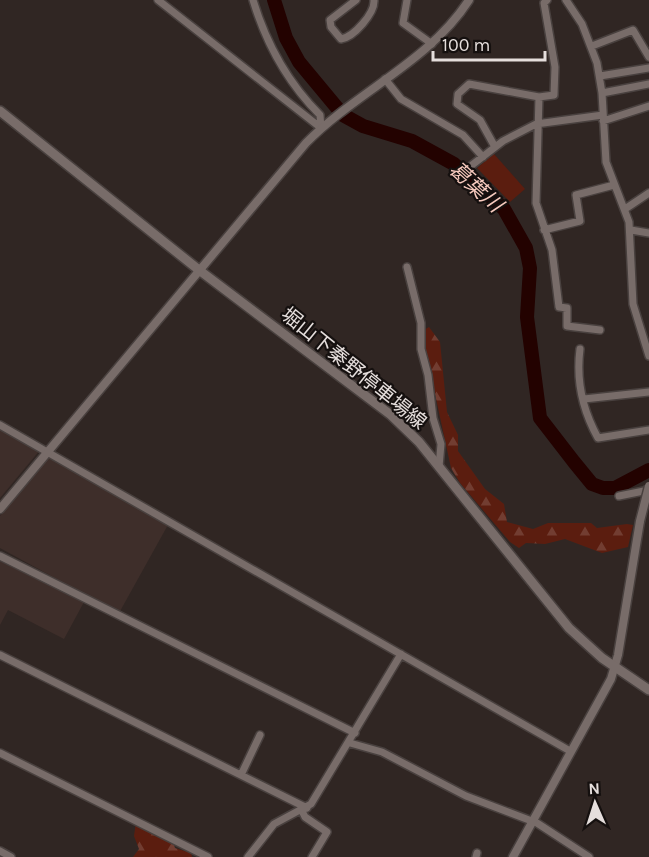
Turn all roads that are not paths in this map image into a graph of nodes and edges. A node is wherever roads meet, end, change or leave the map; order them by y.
1 (159, 0) edge
2 (253, 0) edge
3 (356, 0) edge
4 (374, 0) edge
5 (407, 0) edge
6 (469, 0) edge
7 (548, 0) edge
8 (566, 0) edge
9 (432, 44) junction
10 (592, 46) junction
11 (649, 57) edge
12 (649, 69) edge
13 (600, 76) junction
14 (385, 80) junction
15 (649, 84) edge
16 (602, 93) junction
17 (539, 97) junction
18 (649, 106) edge
19 (0, 111) edge
20 (603, 118) junction
21 (536, 124) junction
22 (323, 125) junction
23 (495, 147) junction
24 (483, 157) junction
25 (472, 165) dead end
26 (614, 184) junction
27 (649, 194) edge
28 (625, 209) junction
29 (544, 230) junction
30 (631, 230) junction
31 (649, 233) edge
32 (407, 267) dead end
33 (199, 270) junction
34 (600, 330) dead end
35 (580, 349) dead end
36 (649, 356) edge
37 (649, 392) edge
38 (584, 399) junction
39 (0, 425) edge
40 (649, 430) edge
41 (49, 451) junction
42 (439, 467) junction
43 (649, 488) edge
44 (619, 496) dead end
45 (0, 509) edge
46 (0, 556) edge
47 (400, 654) junction
48 (0, 655) edge
49 (615, 667) junction
50 (649, 690) edge
51 (355, 733) junction
52 (260, 735) dead end
53 (350, 743) junction
54 (570, 751) junction
55 (0, 753) edge
56 (241, 775) junction
57 (304, 810) junction
58 (531, 822) junction
59 (0, 851) edge
60 (11, 857) edge
61 (208, 857) edge
62 (248, 857) edge
63 (312, 857) edge
64 (513, 857) edge
65 (589, 857) edge

1 - 22 street
2 - 22 street
3 - 4 street
5 - 9 street
6 - 9 street
7 - 17 street
8 - 10 street
9 - 14 street
10 - 11 street
10 - 13 street
12 - 13 street
13 - 16 street
14 - 22 street
14 - 24 street
15 - 16 street
16 - 20 street
17 - 21 street
17 - 23 street
18 - 20 street
19 - 33 main road, 堀山下秦野停車場線
20 - 21 street
20 - 26 street
21 - 23 street
21 - 29 street
22 - 33 street
23 - 24 street
24 - 25 street
26 - 28 street
26 - 29 street
27 - 28 street
28 - 30 street
29 - 34 street
30 - 31 street
30 - 36 street
32 - 42 street
33 - 41 street
33 - 42 main road, 堀山下秦野停車場線
35 - 38 street
37 - 38 street
38 - 40 street
39 - 41 street
41 - 45 street
41 - 47 street
42 - 49 main road, 堀山下秦野停車場線
43 - 44 street
43 - 49 street, bridge
46 - 51 street
47 - 51 street
47 - 54 street
48 - 56 street
49 - 50 main road, 堀山下秦野停車場線
49 - 54 street
51 - 53 street
52 - 56 street
53 - 57 street
53 - 58 street
54 - 58 street
55 - 61 street
56 - 57 street
57 - 62 street
57 - 63 street
58 - 64 street
58 - 65 street
59 - 60 street

